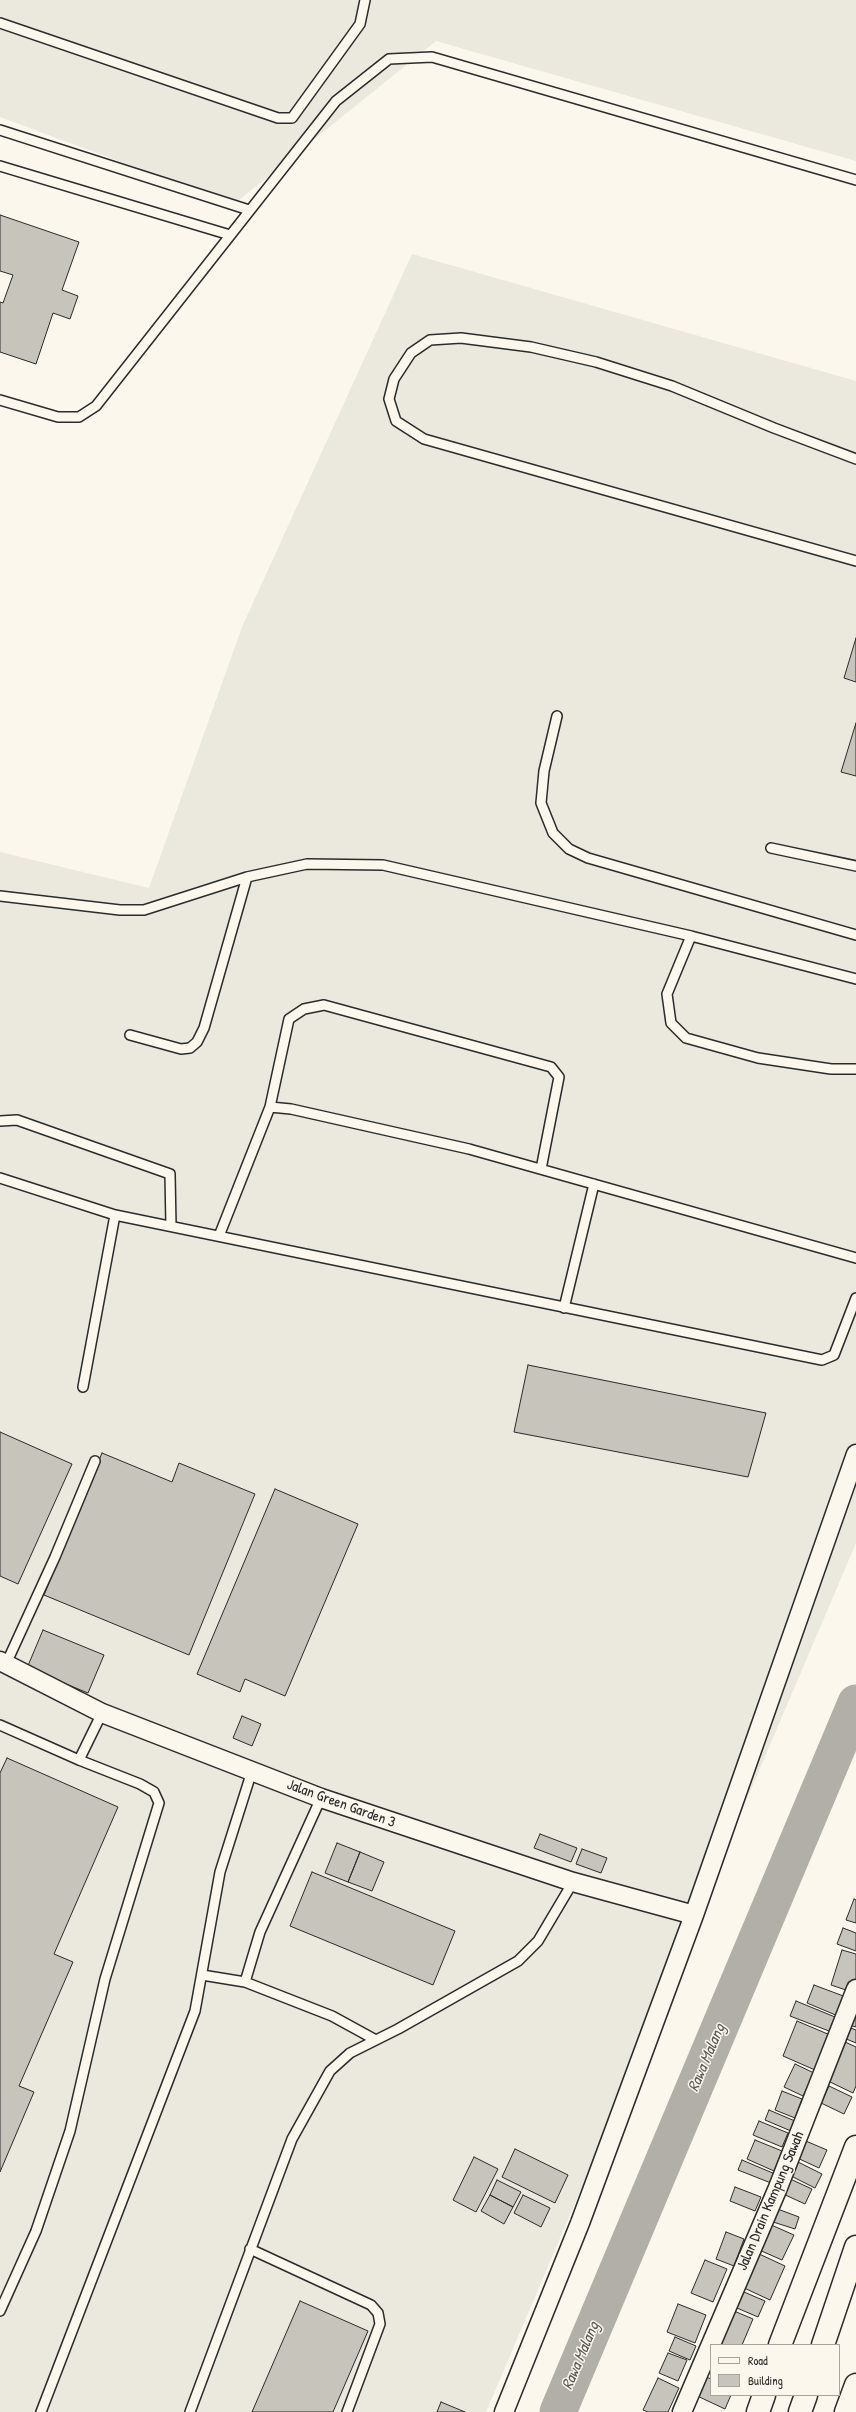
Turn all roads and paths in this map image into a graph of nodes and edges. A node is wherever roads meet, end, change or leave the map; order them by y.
1 (365, 0) edge
2 (0, 23) edge
3 (0, 130) edge
4 (0, 166) edge
5 (856, 180) edge
6 (249, 210) junction
7 (230, 235) junction
8 (0, 400) edge
9 (856, 459) edge
10 (856, 561) edge
11 (557, 716) dead end
12 (771, 848) dead end
13 (856, 866) edge
14 (247, 877) junction
15 (0, 896) edge
16 (856, 935) edge
17 (691, 936) junction
18 (856, 979) edge
19 (130, 1035) dead end
20 (856, 1069) edge
21 (270, 1107) junction
22 (0, 1121) edge
23 (541, 1169) junction
24 (0, 1178) edge
25 (594, 1184) junction
26 (115, 1214) junction
27 (171, 1226) junction
28 (219, 1236) junction
29 (856, 1258) edge
30 (856, 1298) edge
31 (564, 1308) junction
32 (82, 1386) dead end
33 (856, 1454) edge
34 (96, 1461) dead end
35 (3, 1663) edge
36 (102, 1713) junction
37 (0, 1725) edge
38 (79, 1760) junction
39 (252, 1771) junction
40 (321, 1798) junction
41 (573, 1882) junction
42 (694, 1915) junction
43 (202, 1975) junction
44 (245, 1982) junction
45 (856, 1989) edge
46 (374, 2039) junction
47 (856, 2147) edge
48 (856, 2247) edge
49 (250, 2249) junction
50 (0, 2311) edge
51 (711, 2344) edge
52 (780, 2344) edge
53 (823, 2344) edge
54 (710, 2347) edge
55 (856, 2385) edge
56 (764, 2396) edge
57 (806, 2396) edge
58 (41, 2412) edge
59 (190, 2412) edge
60 (347, 2412) edge
61 (504, 2412) edge
62 (682, 2412) edge
63 (758, 2412) edge
64 (800, 2412) edge
65 (846, 2412) edge

1 - 2 lane
3 - 6 lane
4 - 7 lane
5 - 6 lane
6 - 7 lane
7 - 8 lane
9 - 10 lane
11 - 16 lane
12 - 13 lane
14 - 15 lane
14 - 17 lane
14 - 19 lane
17 - 18 lane
17 - 20 lane
21 - 23 lane
21 - 23 lane
21 - 28 lane
22 - 27 lane
23 - 25 lane
24 - 26 lane
25 - 29 lane
25 - 31 lane
26 - 27 lane
26 - 32 lane
27 - 28 lane
28 - 31 lane
30 - 31 lane
33 - 42 street
34 - 35 lane
35 - 36 street, Jalan Green Garden 3
36 - 38 lane
36 - 39 street, Jalan Green Garden 3
37 - 38 lane
38 - 50 lane
39 - 40 street, Jalan Green Garden 3
39 - 43 lane
40 - 41 street, Jalan Green Garden 3
40 - 44 lane
41 - 42 street, Jalan Green Garden 3
41 - 46 lane
42 - 61 street
43 - 44 lane
43 - 58 lane
44 - 46 lane
45 - 51 street, Jalan Drain Kampung Sawah
46 - 49 lane
47 - 52 highway
48 - 53 highway
49 - 59 lane
49 - 60 lane
54 - 62 street, Jalan Drain Kampung Sawah
55 - 65 highway
56 - 63 highway
57 - 64 highway

